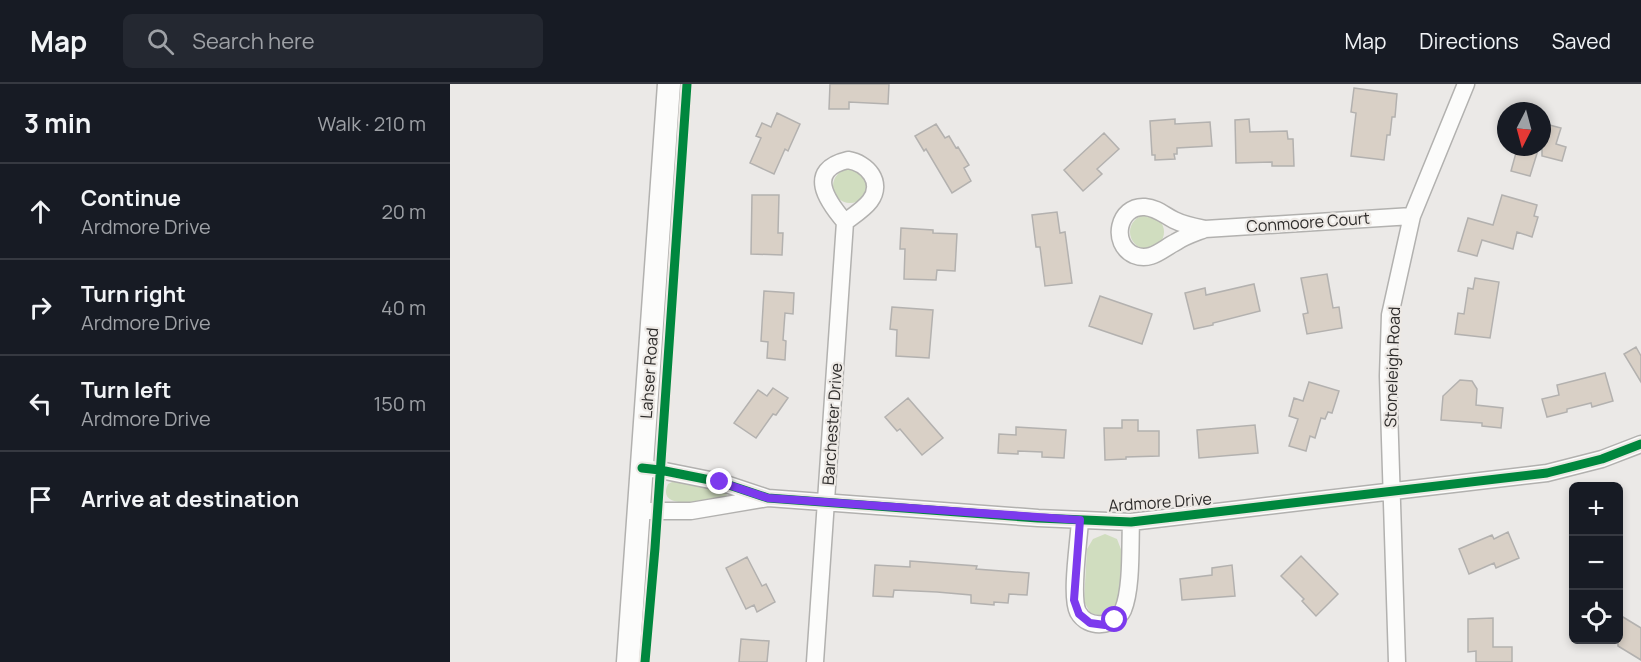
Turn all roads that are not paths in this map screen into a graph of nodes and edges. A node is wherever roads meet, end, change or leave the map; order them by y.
1 (669, 84) edge
2 (1466, 84) edge
3 (1412, 216) junction
4 (845, 222) dead end
5 (1206, 229) junction
6 (1641, 444) edge
7 (642, 468) junction
8 (1391, 492) junction
9 (768, 498) junction
10 (827, 501) junction
11 (639, 511) junction
12 (1080, 520) junction
13 (1131, 522) junction
14 (628, 662) edge
15 (815, 662) edge
16 (1397, 662) edge

1 - 7 street, Lahser Road
2 - 3 street, Stoneleigh Road
3 - 5 street, Conmoore Court
3 - 8 street, Stoneleigh Road
4 - 10 street, Barchester Drive
5 - 5 street, Conmoore Court
6 - 8 street, Ardmore Drive
7 - 9 street, Ardmore Drive
7 - 11 street, Lahser Road
8 - 13 street, Ardmore Drive
8 - 16 street, Stoneleigh Road
9 - 10 street, Ardmore Drive
9 - 11 street, Ardmore Drive
10 - 12 street, Ardmore Drive
10 - 15 street, Barchester Drive
11 - 14 street, Lahser Road
12 - 13 street, Ardmore Drive
12 - 13 street, Ardmore Drive

